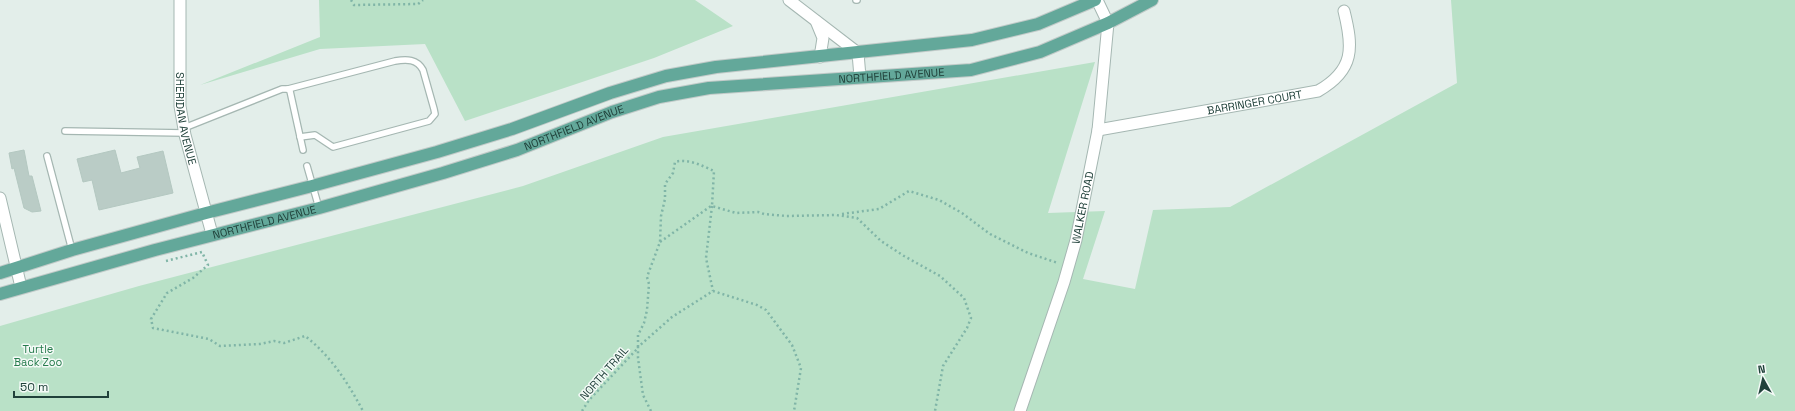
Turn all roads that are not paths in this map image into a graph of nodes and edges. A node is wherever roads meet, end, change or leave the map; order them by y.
1 (180, 0) edge
2 (789, 0) edge
3 (1096, 0) edge
4 (1152, 0) edge
5 (1344, 11) dead end
6 (816, 20) junction
7 (1108, 23) junction
8 (858, 53) junction
9 (820, 57) junction
10 (860, 77) junction
11 (288, 88) junction
12 (184, 130) junction
13 (1098, 130) junction
14 (65, 131) dead end
15 (300, 137) junction
16 (303, 150) dead end
17 (47, 156) dead end
18 (307, 166) dead end
19 (312, 186) junction
20 (0, 198) edge
21 (318, 208) junction
22 (206, 213) junction
23 (212, 234) junction
24 (72, 250) junction
25 (16, 268) junction
26 (0, 273) edge
27 (21, 288) junction
28 (0, 294) edge
29 (1020, 411) edge

1 - 12 street, SHERIDAN AVENUE
2 - 6 street
3 - 7 street
3 - 8 main road, NORTHFIELD AVENUE
4 - 7 main road, NORTHFIELD AVENUE
5 - 13 street, BARRINGER COURT
6 - 8 street
6 - 9 street
7 - 10 main road, NORTHFIELD AVENUE
7 - 13 street, WALKER ROAD
8 - 9 main road, NORTHFIELD AVENUE
8 - 10 street
9 - 19 main road, NORTHFIELD AVENUE
10 - 21 main road, NORTHFIELD AVENUE
11 - 12 lane
11 - 15 lane
11 - 15 lane
12 - 14 lane
12 - 22 street, SHERIDAN AVENUE
13 - 29 street, WALKER ROAD
15 - 16 lane
17 - 24 lane
18 - 19 lane
19 - 21 lane
19 - 22 main road, NORTHFIELD AVENUE
20 - 25 street
21 - 23 main road, NORTHFIELD AVENUE
22 - 23 street, SHERIDAN AVENUE
22 - 24 main road, NORTHFIELD AVENUE
23 - 27 main road, NORTHFIELD AVENUE
24 - 25 main road, NORTHFIELD AVENUE
25 - 26 main road, NORTHFIELD AVENUE
25 - 27 street
27 - 28 main road, NORTHFIELD AVENUE

